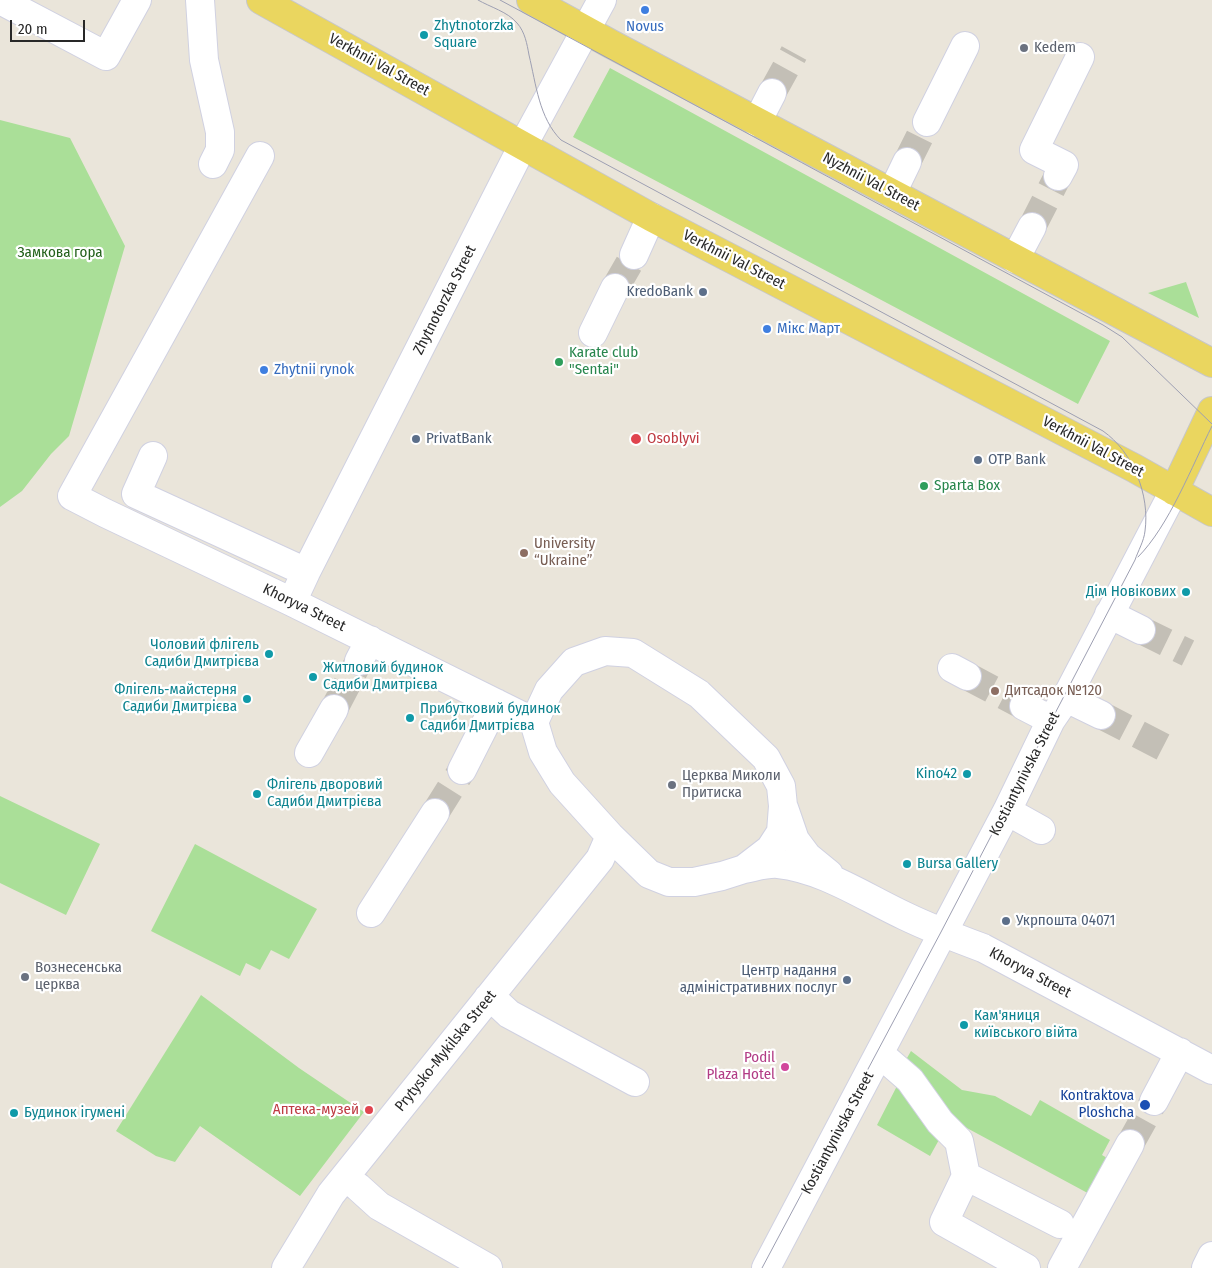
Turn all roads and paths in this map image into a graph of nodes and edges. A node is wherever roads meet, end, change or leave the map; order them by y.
1 (0, 0) edge
2 (137, 0) edge
3 (200, 0) edge
4 (261, 0) edge
5 (531, 0) edge
6 (602, 0) edge
7 (586, 30) junction
8 (965, 46) dead end
9 (1080, 57) dead end
10 (772, 92) tunnel mouth
11 (758, 122) junction
12 (927, 122) tunnel mouth
13 (523, 145) junction
14 (260, 156) dead end
15 (907, 162) tunnel mouth
16 (213, 164) dead end
17 (1058, 176) tunnel mouth
18 (892, 193) junction
19 (651, 217) junction
20 (1032, 226) tunnel mouth
21 (634, 255) tunnel mouth
22 (1015, 259) junction
23 (615, 288) tunnel mouth
24 (593, 333) dead end
25 (1212, 363) edge
26 (1212, 411) edge
27 (152, 456) dead end
28 (1174, 491) junction
29 (1212, 512) edge
30 (306, 572) junction
31 (292, 602) junction
32 (1109, 614) junction
33 (1141, 630) tunnel mouth
34 (1066, 698) junction
35 (496, 703) junction
36 (1024, 706) tunnel mouth
37 (334, 709) tunnel mouth
38 (1101, 715) tunnel mouth
39 (1051, 720) junction
40 (534, 722) junction
41 (309, 753) dead end
42 (462, 770) tunnel mouth
43 (784, 806) junction
44 (1007, 811) junction
45 (435, 813) tunnel mouth
46 (1041, 830) dead end
47 (610, 836) junction
48 (744, 869) junction
49 (844, 886) junction
50 (371, 913) dead end
51 (943, 933) junction
52 (488, 998) junction
53 (1180, 1052) junction
54 (880, 1054) junction
55 (1212, 1070) edge
56 (635, 1082) dead end
57 (1154, 1101) tunnel mouth
58 (1130, 1144) tunnel mouth
59 (966, 1176) junction
60 (344, 1177) junction
61 (1060, 1224) dead end
62 (1212, 1256) edge
63 (286, 1268) edge
64 (488, 1268) edge
65 (766, 1268) edge
66 (1026, 1268) edge
67 (1062, 1268) edge
68 (1206, 1268) edge

1 - 2 street
3 - 16 street
4 - 13 main road, Verkhnii Val Street
5 - 7 main road, Nyzhnii Val Street
6 - 7 street, Zhytnotorzka Street
7 - 11 main road, Nyzhnii Val Street
7 - 13 street, Zhytnotorzka Street
8 - 12 street
9 - 17 street
10 - 11 street
11 - 18 main road, Nyzhnii Val Street
13 - 19 main road, Verkhnii Val Street
13 - 30 street, Zhytnotorzka Street
14 - 31 street, Khoryva Street
15 - 18 street
18 - 22 main road, Nyzhnii Val Street
19 - 21 street
19 - 28 main road, Verkhnii Val Street
20 - 22 street
22 - 25 main road, Nyzhnii Val Street
23 - 24 street
26 - 28 main road, Kostiantynivska Street
27 - 30 street
28 - 29 main road, Verkhnii Val Street
28 - 32 street, Kostiantynivska Street
30 - 31 street, Zhytnotorzka Street
31 - 35 street, Khoryva Street
32 - 33 street
32 - 34 street, Kostiantynivska Street
34 - 38 street
34 - 39 street, Kostiantynivska Street
35 - 40 street, Khoryva Street
35 - 42 street
36 - 39 street
37 - 41 street
39 - 44 street, Kostiantynivska Street
40 - 43 street
40 - 47 street
43 - 48 street
43 - 49 street, Khoryva Street
44 - 46 street
44 - 51 street, Kostiantynivska Street
45 - 50 street
47 - 48 street
47 - 52 street, Prytysko-Mykilska Street
48 - 49 street, Khoryva Street
49 - 51 street, Khoryva Street
51 - 53 street, Khoryva Street
51 - 54 street, Kostiantynivska Street
52 - 56 street
52 - 60 street, Prytysko-Mykilska Street
53 - 55 street, Khoryva Street
53 - 57 street
54 - 59 street
54 - 65 street, Kostiantynivska Street
58 - 67 street
59 - 61 street
59 - 66 street
60 - 63 street, Prytysko-Mykilska Street
60 - 64 street
62 - 68 street

